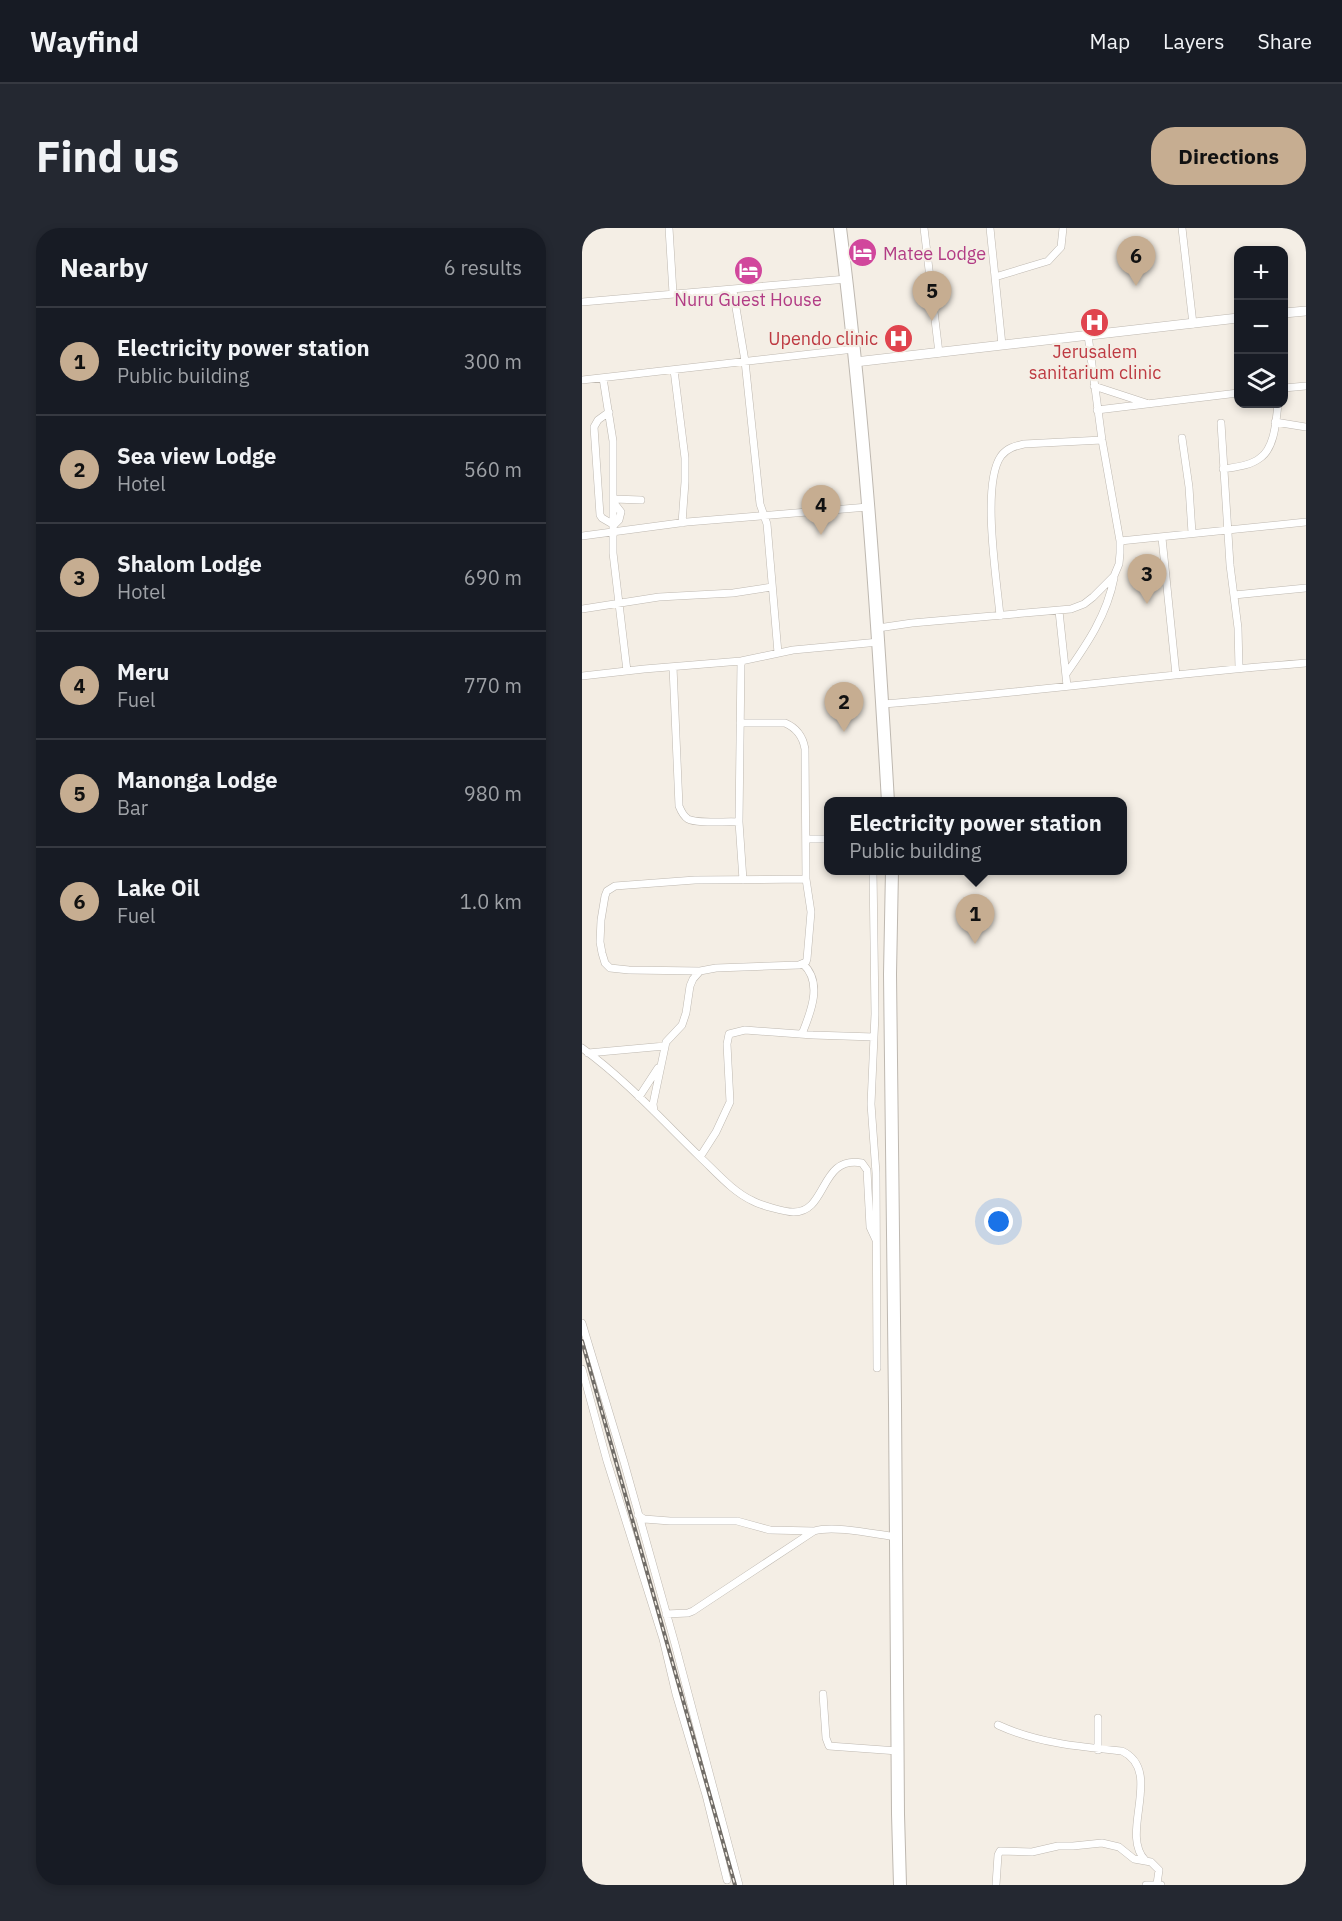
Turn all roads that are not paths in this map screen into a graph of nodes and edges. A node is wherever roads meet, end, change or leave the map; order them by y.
1 (669, 228) edge
2 (840, 228) edge
3 (924, 228) edge
4 (990, 228) edge
5 (1063, 228) edge
6 (1182, 228) edge
7 (995, 278) junction
8 (847, 279) junction
9 (733, 290) junction
10 (673, 292) junction
11 (582, 302) edge
12 (1306, 311) edge
13 (1288, 313) edge
14 (1234, 319) edge
15 (1193, 324) junction
16 (1088, 335) junction
17 (1002, 345) junction
18 (854, 349) junction
19 (939, 353) junction
20 (745, 362) junction
21 (855, 362) junction
22 (674, 370) junction
23 (603, 378) junction
24 (582, 380) edge
25 (1094, 386) junction
26 (1306, 386) edge
27 (1288, 388) edge
28 (1234, 394) edge
29 (1149, 404) junction
30 (1277, 408) edge
31 (1097, 410) junction
32 (609, 412) junction
33 (1275, 422) junction
34 (1221, 423) dead end
35 (1306, 427) edge
36 (1182, 438) dead end
37 (1102, 440) junction
38 (1223, 469) junction
39 (641, 500) dead end
40 (614, 501) junction
41 (868, 507) junction
42 (765, 516) junction
43 (1306, 522) edge
44 (682, 523) junction
45 (614, 528) junction
46 (1228, 529) junction
47 (1192, 533) junction
48 (582, 536) edge
49 (1162, 538) junction
50 (1120, 541) junction
51 (1114, 576) junction
52 (772, 587) junction
53 (1306, 588) edge
54 (1234, 594) junction
55 (619, 603) junction
56 (582, 609) edge
57 (1059, 611) junction
58 (1000, 616) junction
59 (878, 628) junction
60 (879, 642) junction
61 (778, 653) junction
62 (741, 661) junction
63 (1306, 663) edge
64 (673, 667) junction
65 (1239, 668) junction
66 (627, 671) junction
67 (1066, 674) junction
68 (1176, 675) junction
69 (582, 676) edge
70 (1067, 686) junction
71 (883, 704) junction
72 (740, 723) junction
73 (888, 797) edge
74 (739, 822) junction
75 (806, 839) junction
76 (824, 839) edge
77 (873, 875) edge
78 (892, 875) edge
79 (806, 879) junction
80 (743, 880) junction
81 (802, 964) junction
82 (700, 971) junction
83 (802, 1034) junction
84 (874, 1037) junction
85 (665, 1046) junction
86 (585, 1051) edge
87 (660, 1066) junction
88 (639, 1097) junction
89 (654, 1111) junction
90 (700, 1157) junction
91 (876, 1240) junction
92 (582, 1323) edge
93 (877, 1368) dead end
94 (582, 1369) edge
95 (638, 1515) junction
96 (814, 1531) junction
97 (896, 1537) junction
98 (666, 1614) junction
99 (823, 1694) dead end
100 (1098, 1718) dead end
101 (998, 1725) dead end
102 (1098, 1749) junction
103 (898, 1750) junction
104 (1145, 1860) junction
105 (727, 1880) dead end
106 (739, 1885) edge
107 (900, 1885) edge
108 (996, 1885) edge
109 (1146, 1885) edge
110 (1159, 1885) edge

1 - 10 street
2 - 8 highway
3 - 19 street
4 - 7 street
5 - 7 street
6 - 15 street
7 - 17 street
8 - 9 street
8 - 18 highway
9 - 10 street
9 - 20 street
10 - 11 street
12 - 13 street
14 - 15 street
15 - 16 street
16 - 17 street
16 - 25 street
17 - 19 street
18 - 20 street
18 - 21 highway
19 - 21 street
20 - 22 street
20 - 42 street
21 - 41 highway
22 - 23 street
22 - 44 street
23 - 24 street
23 - 32 street
25 - 29 street
25 - 31 street
26 - 27 street
28 - 29 street
29 - 31 street
30 - 33 street
31 - 37 street
32 - 40 street
32 - 45 street
33 - 35 street
33 - 38 street
34 - 38 street
36 - 47 street
37 - 50 street
37 - 58 street
38 - 46 street
39 - 40 street
40 - 45 street
41 - 42 street
41 - 59 highway
42 - 44 street
42 - 52 street
43 - 46 street
44 - 45 street
45 - 48 street
45 - 55 street
46 - 47 street
46 - 54 street
47 - 49 street
49 - 50 street
49 - 68 street
50 - 51 street
51 - 57 street
51 - 67 street
52 - 55 street
52 - 61 street
53 - 54 street
54 - 65 street
55 - 56 street
55 - 66 street
57 - 58 street
57 - 67 street
58 - 59 street
59 - 60 highway
60 - 61 street
60 - 71 highway
61 - 62 street
62 - 64 street
62 - 72 street
63 - 65 street
64 - 66 street
64 - 74 street
65 - 68 street
66 - 69 street
67 - 70 street
68 - 70 street
70 - 71 street
71 - 73 highway
72 - 74 street
72 - 75 street
74 - 80 street
75 - 76 street
75 - 79 street
77 - 84 street
78 - 97 highway
79 - 80 street
79 - 81 street
80 - 82 street
81 - 82 street
81 - 83 street
82 - 85 street
83 - 84 street
83 - 90 street
84 - 91 street
85 - 86 street
85 - 87 street
86 - 88 street
87 - 88 street
87 - 89 street
88 - 89 street
89 - 90 street
90 - 91 street
91 - 93 street
92 - 95 street
94 - 105 street
95 - 96 street
95 - 98 street
96 - 97 street
96 - 98 street
97 - 103 highway
98 - 106 street
99 - 103 street
100 - 102 street
101 - 102 street
102 - 104 street
103 - 107 highway
104 - 108 street
104 - 110 street
109 - 110 street

